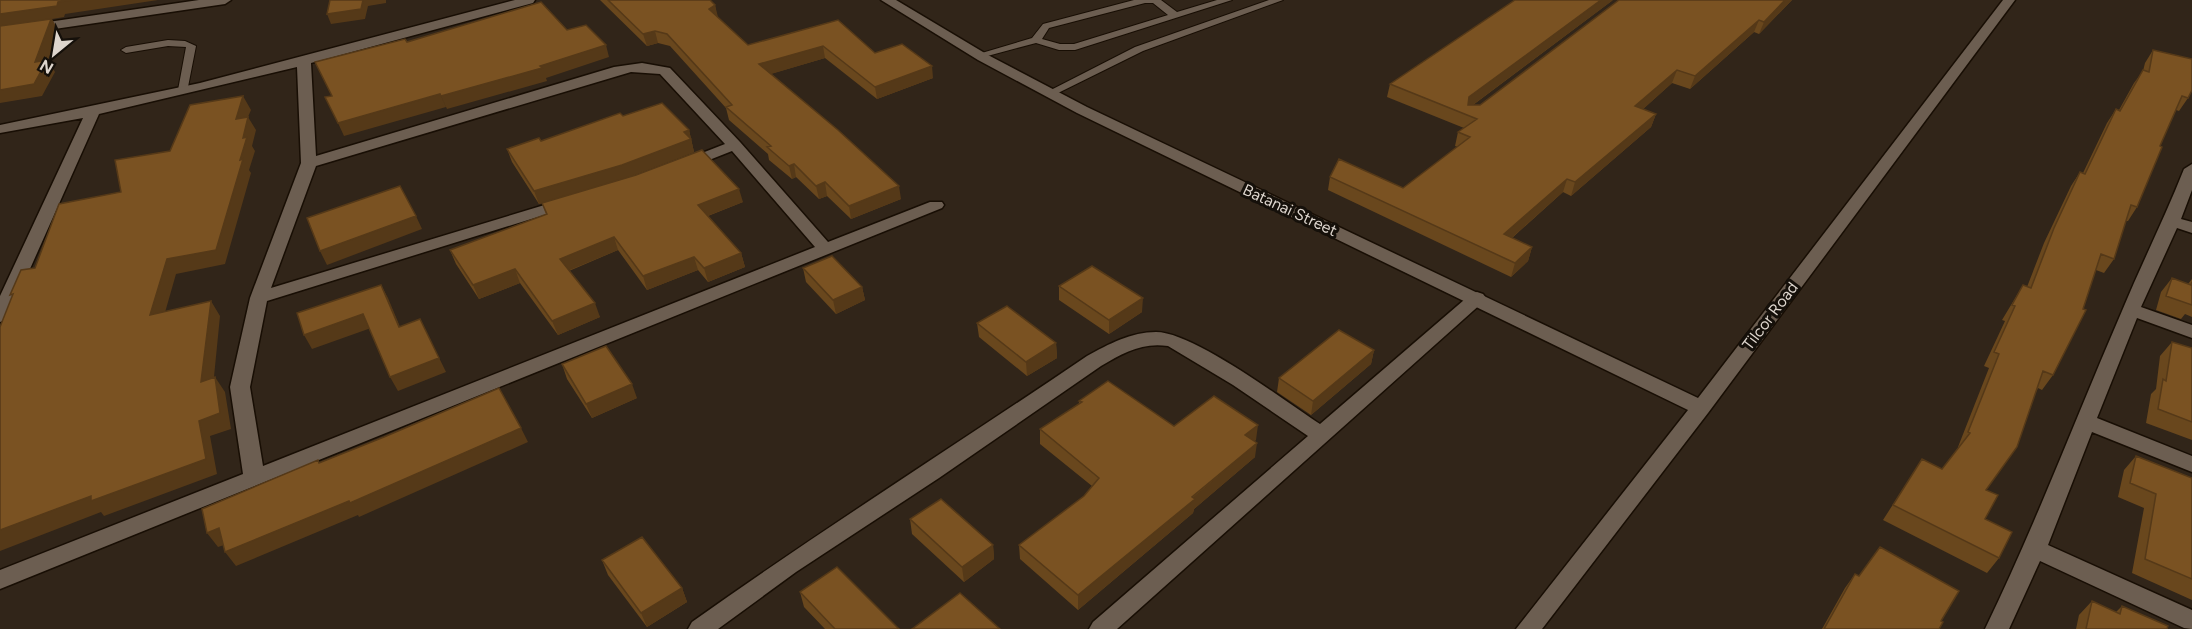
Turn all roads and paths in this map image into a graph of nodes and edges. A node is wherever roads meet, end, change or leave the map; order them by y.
1 (225, 0) edge
2 (887, 0) edge
3 (1227, 0) edge
4 (1278, 0) edge
5 (2009, 0) edge
6 (520, 1) edge
7 (1174, 15) junction
8 (0, 33) edge
9 (1036, 40) junction
10 (126, 50) dead end
11 (980, 56) junction
12 (304, 61) junction
13 (183, 90) junction
14 (1050, 93) junction
15 (92, 113) junction
16 (0, 129) edge
17 (735, 145) junction
18 (309, 163) junction
19 (2192, 169) edge
20 (671, 170) edge
21 (587, 197) edge
22 (936, 205) dead end
23 (2172, 221) junction
24 (2192, 228) edge
25 (825, 249) junction
26 (6, 290) edge
27 (259, 298) junction
28 (1477, 298) junction
29 (2131, 310) junction
30 (0, 316) edge
31 (2192, 332) edge
32 (1701, 408) junction
33 (2085, 421) junction
34 (1323, 436) junction
35 (2192, 464) edge
36 (254, 478) junction
37 (2035, 549) junction
38 (0, 580) edge
39 (2192, 621) edge
40 (700, 629) edge
41 (1101, 629) edge
42 (1528, 629) edge
43 (1997, 629) edge

1 - 8 street
2 - 11 street, Batanai Street
3 - 7 lane
4 - 14 lane
5 - 32 street, Tilcor Road
6 - 12 street
7 - 9 lane
7 - 9 lane
9 - 11 lane
10 - 13 lane
11 - 14 street, Batanai Street
12 - 13 street
12 - 18 street
13 - 15 street
14 - 28 street, Batanai Street
15 - 16 street
15 - 26 street
17 - 18 street
17 - 20 street
17 - 25 street
18 - 27 street
19 - 23 street
21 - 27 street
22 - 25 street
23 - 24 street
23 - 29 street
25 - 36 street
26 - 30 street
27 - 36 street
28 - 32 street, Batanai Street
28 - 34 street
29 - 31 street
29 - 33 street
32 - 42 street, Tilcor Road
33 - 35 street
33 - 37 street
34 - 40 street
34 - 41 street
36 - 38 street
37 - 39 street
37 - 43 street

